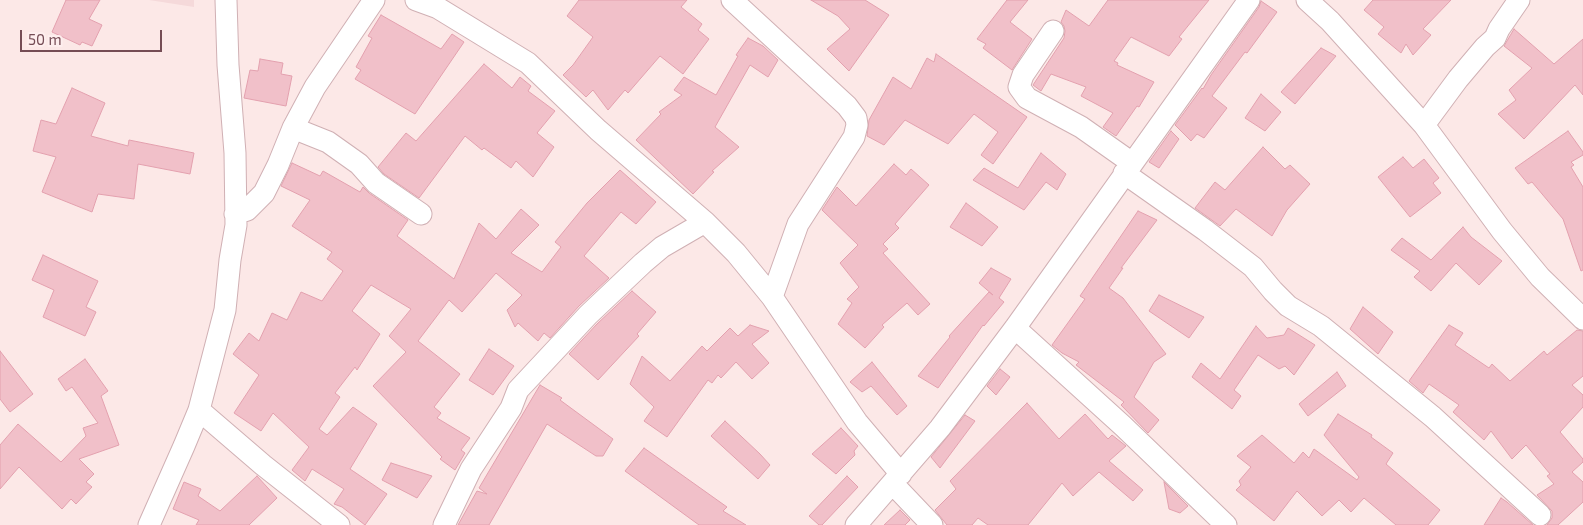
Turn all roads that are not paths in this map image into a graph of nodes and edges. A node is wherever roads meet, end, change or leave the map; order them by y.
1 (226, 0) edge
2 (374, 0) edge
3 (416, 0) edge
4 (732, 0) edge
5 (1249, 0) edge
6 (1307, 0) edge
7 (1519, 0) edge
8 (1053, 31) dead end
9 (1424, 125) junction
10 (293, 128) junction
11 (1128, 168) junction
12 (236, 214) junction
13 (422, 214) dead end
14 (704, 222) junction
15 (772, 297) junction
16 (1583, 319) edge
17 (1014, 328) junction
18 (199, 410) junction
19 (897, 479) junction
20 (1540, 515) dead end
21 (149, 525) edge
22 (339, 525) edge
23 (444, 525) edge
24 (856, 525) edge
25 (932, 525) edge
26 (1226, 525) edge

1 - 12 street
2 - 10 street
3 - 14 street
4 - 15 street
5 - 11 street
6 - 9 street
7 - 9 street
8 - 11 street
9 - 16 street
10 - 12 street
10 - 13 street
11 - 17 street
11 - 20 street
12 - 18 street
14 - 15 street
14 - 23 street
15 - 19 street
17 - 19 street
17 - 26 street
18 - 21 street
18 - 22 street
19 - 24 street
19 - 25 street

